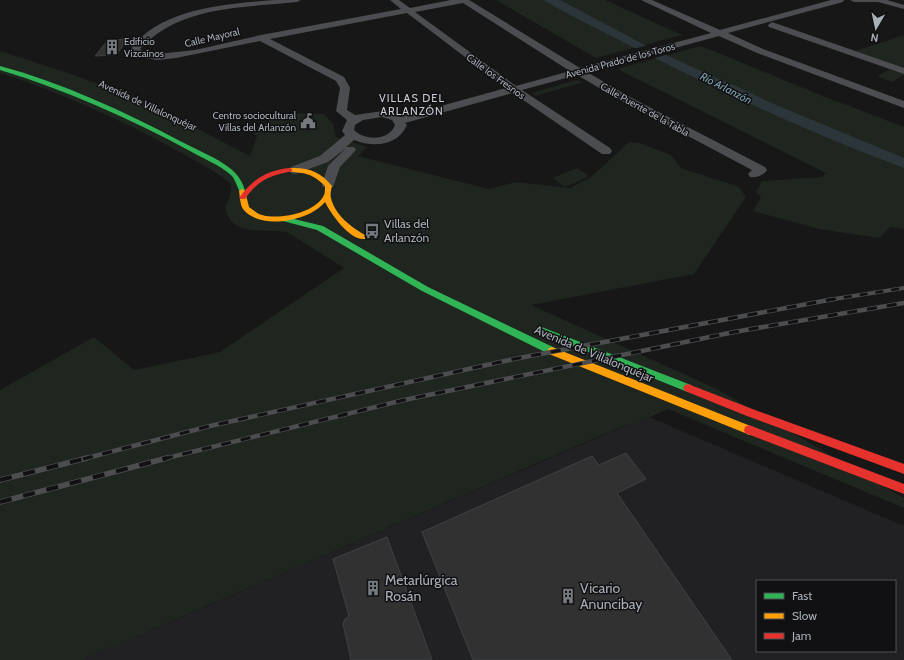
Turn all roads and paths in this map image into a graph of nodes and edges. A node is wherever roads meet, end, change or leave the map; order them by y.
1 (297, 0) edge
2 (394, 0) edge
3 (464, 0) edge
4 (645, 0) edge
5 (840, 0) edge
6 (854, 0) edge
7 (879, 0) edge
8 (904, 7) edge
9 (408, 11) junction
10 (772, 25) dead end
11 (720, 33) junction
12 (261, 38) junction
13 (0, 61) edge
14 (0, 68) edge
15 (904, 71) edge
16 (579, 72) junction
17 (514, 90) junction
18 (114, 100) dead end
19 (904, 105) edge
20 (354, 120) junction
21 (399, 121) junction
22 (351, 135) junction
23 (368, 141) junction
24 (606, 148) dead end
25 (260, 169) dead end
26 (290, 170) junction
27 (754, 174) dead end
28 (328, 184) junction
29 (327, 197) junction
30 (243, 198) junction
31 (286, 219) junction
32 (368, 241) dead end
33 (530, 324) dead end
34 (904, 469) edge
35 (904, 489) edge

1 - 12 street, Calle Mayoral
2 - 9 street, Calle los Fresnos
3 - 9 street
3 - 16 street, Calle Puente de la Tabla
4 - 11 street
5 - 11 street, Avenida Prado de los Toros
6 - 7 street
7 - 8 street
9 - 12 street
9 - 17 street, Calle los Fresnos
10 - 15 street
11 - 16 street, Avenida Prado de los Toros
11 - 19 street
12 - 20 street
13 - 18 street, Avenida de Villalonquéjar
14 - 30 street, Avenida de Villalonquéjar
16 - 17 street, Avenida Prado de los Toros
16 - 27 street, Calle Puente de la Tabla
17 - 21 street, Avenida Prado de los Toros
17 - 24 street, Calle los Fresnos
20 - 21 street
20 - 22 street
21 - 23 street
22 - 23 street
22 - 26 street
23 - 28 street
25 - 26 street
26 - 28 street
26 - 30 street
28 - 29 street
29 - 31 street
29 - 32 street
30 - 31 street, Avenida de Villalonquéjar
31 - 35 street, Avenida de Villalonquéjar
33 - 34 street, Avenida de Villalonquéjar

